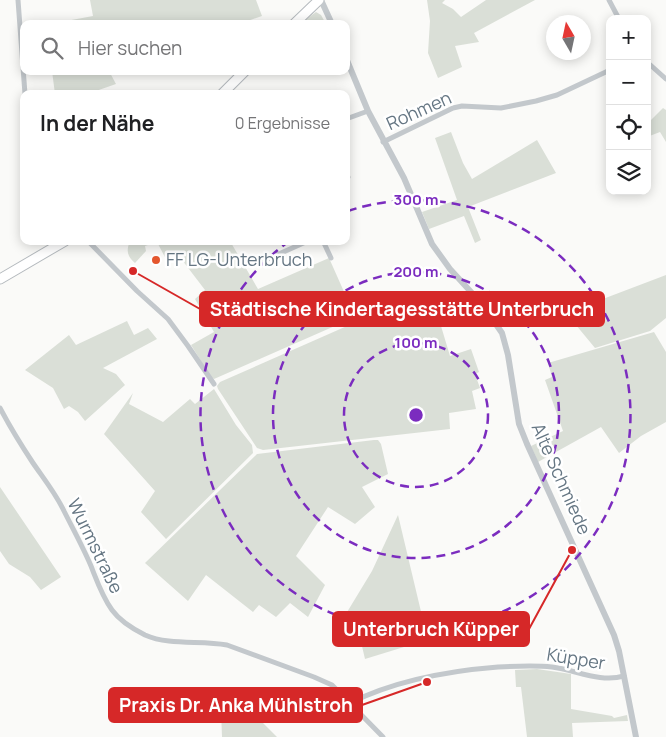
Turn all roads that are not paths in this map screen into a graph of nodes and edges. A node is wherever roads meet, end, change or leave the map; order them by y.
1 (18, 0) edge
2 (320, 0) edge
3 (609, 0) edge
4 (617, 15) edge
5 (298, 20) edge
6 (330, 20) edge
7 (20, 27) edge
8 (651, 66) edge
9 (350, 68) edge
10 (606, 72) edge
11 (24, 75) edge
12 (241, 75) edge
13 (666, 80) edge
14 (25, 90) edge
15 (226, 90) edge
16 (368, 111) junction
17 (350, 117) edge
18 (383, 142) junction
19 (58, 245) edge
20 (92, 245) edge
21 (299, 245) edge
22 (325, 245) edge
23 (331, 258) dead end
24 (263, 261) dead end
25 (0, 279) edge
26 (214, 384) dead end
27 (0, 408) edge
28 (624, 676) junction
29 (350, 703) junction
30 (383, 737) edge
31 (636, 737) edge

1 - 7 street
2 - 5 main road
2 - 6 street
3 - 4 street
8 - 13 street
9 - 16 street, Alte Schmiede
10 - 18 street, Rohmen
11 - 14 street
12 - 15 main road
16 - 17 street
16 - 18 street, Alte Schmiede
18 - 28 street, Alte Schmiede
19 - 25 main road
20 - 26 street
21 - 24 street
22 - 23 street
27 - 29 street, Wurmstraße
28 - 29 street, Küpper
28 - 31 street, Alte Schmiede
29 - 30 street, Wurmstraße

